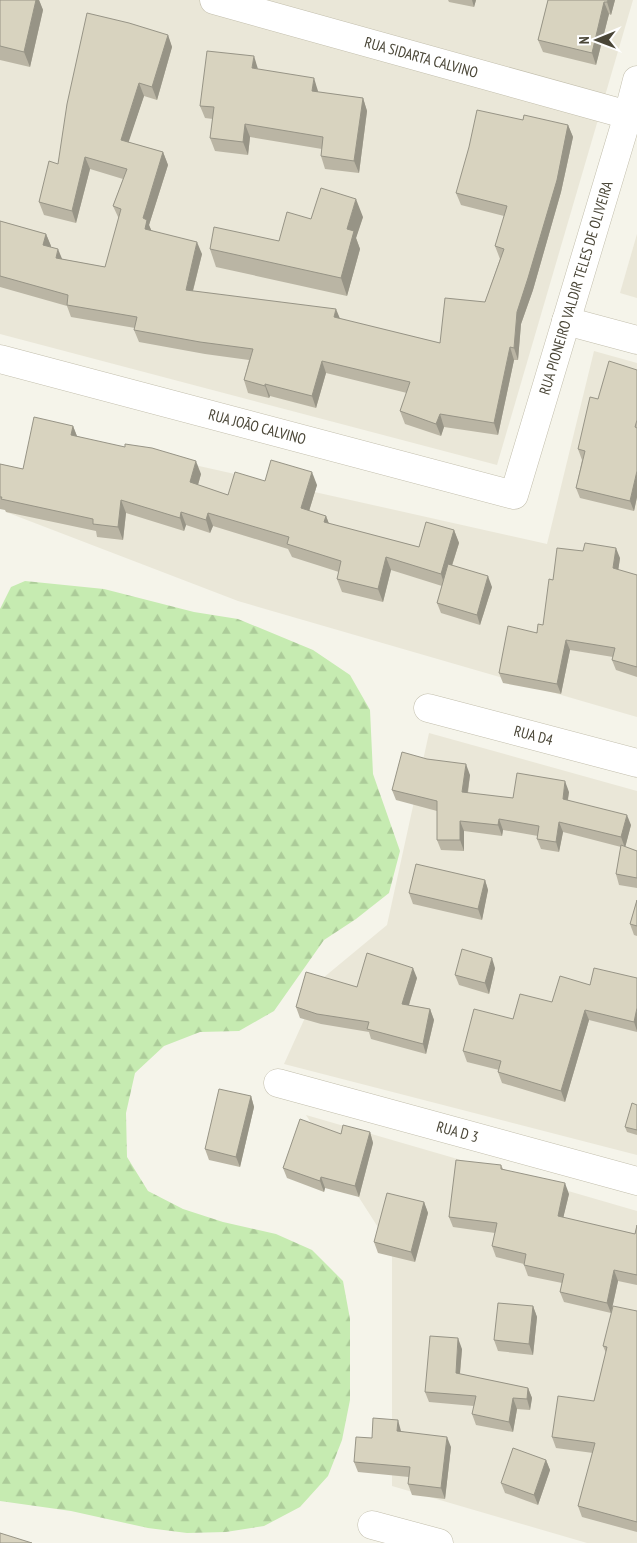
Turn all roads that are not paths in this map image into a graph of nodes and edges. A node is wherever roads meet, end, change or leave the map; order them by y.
1 (214, 0) edge
2 (637, 80) edge
3 (628, 115) junction
4 (566, 321) junction
5 (637, 340) edge
6 (0, 360) edge
7 (514, 495) joint
8 (428, 708) dead end
9 (637, 763) edge
10 (278, 1083) dead end
11 (637, 1181) edge
12 (372, 1525) dead end
13 (439, 1543) edge

1 - 3 street, RUA SIDARTA CALVINO
2 - 3 street, RUA PIONEIRO VALDIR TELES DE OLIVEIRA
3 - 4 street, RUA PIONEIRO VALDIR TELES DE OLIVEIRA
4 - 5 street
4 - 7 street, RUA PIONEIRO VALDIR TELES DE OLIVEIRA
6 - 7 street, RUA JOÃO CALVINO
8 - 9 street, RUA D4
10 - 11 street, RUA D 3
12 - 13 street

